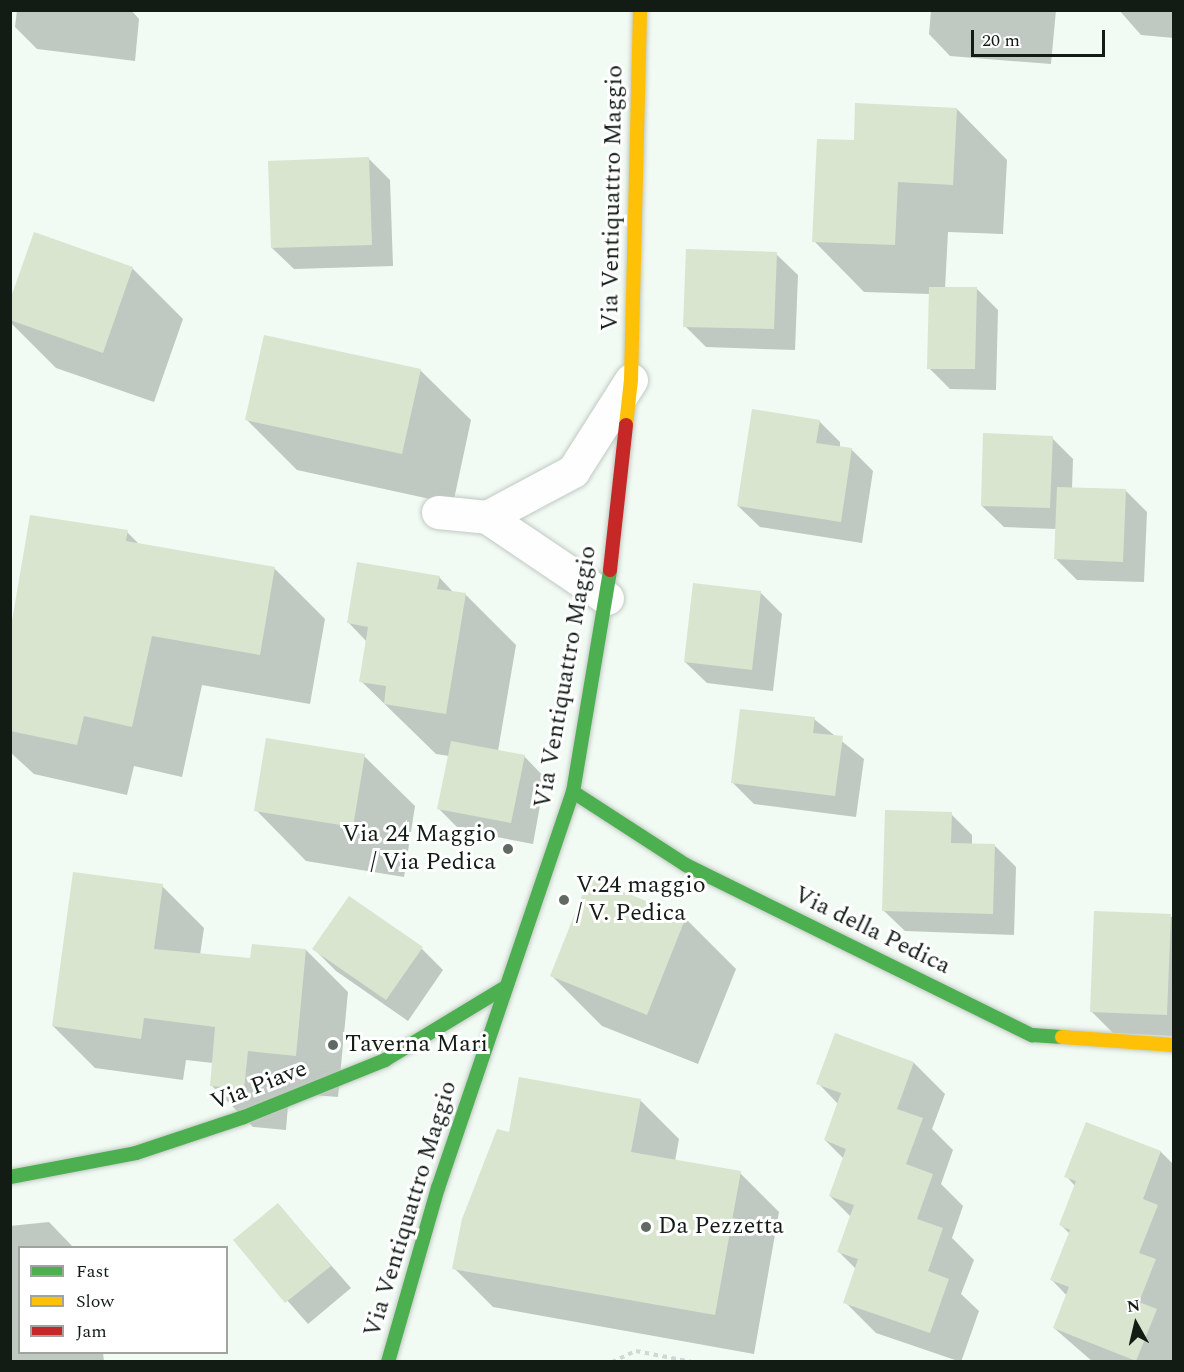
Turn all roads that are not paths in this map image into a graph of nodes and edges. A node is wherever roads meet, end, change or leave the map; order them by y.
1 (640, 10) edge
2 (631, 380) junction
3 (438, 512) dead end
4 (487, 517) junction
5 (607, 598) junction
6 (573, 792) junction
7 (504, 988) junction
8 (1173, 1044) edge
9 (10, 1177) edge
10 (388, 1362) edge

1 - 2 main road, Via Ventiquattro Maggio
2 - 4 street
2 - 5 main road, Via Ventiquattro Maggio
3 - 4 street
4 - 5 street
5 - 6 main road, Via Ventiquattro Maggio
6 - 7 main road, Via Ventiquattro Maggio
6 - 8 main road, Via della Pedica
7 - 9 main road, Via Piave
7 - 10 main road, Via Ventiquattro Maggio

